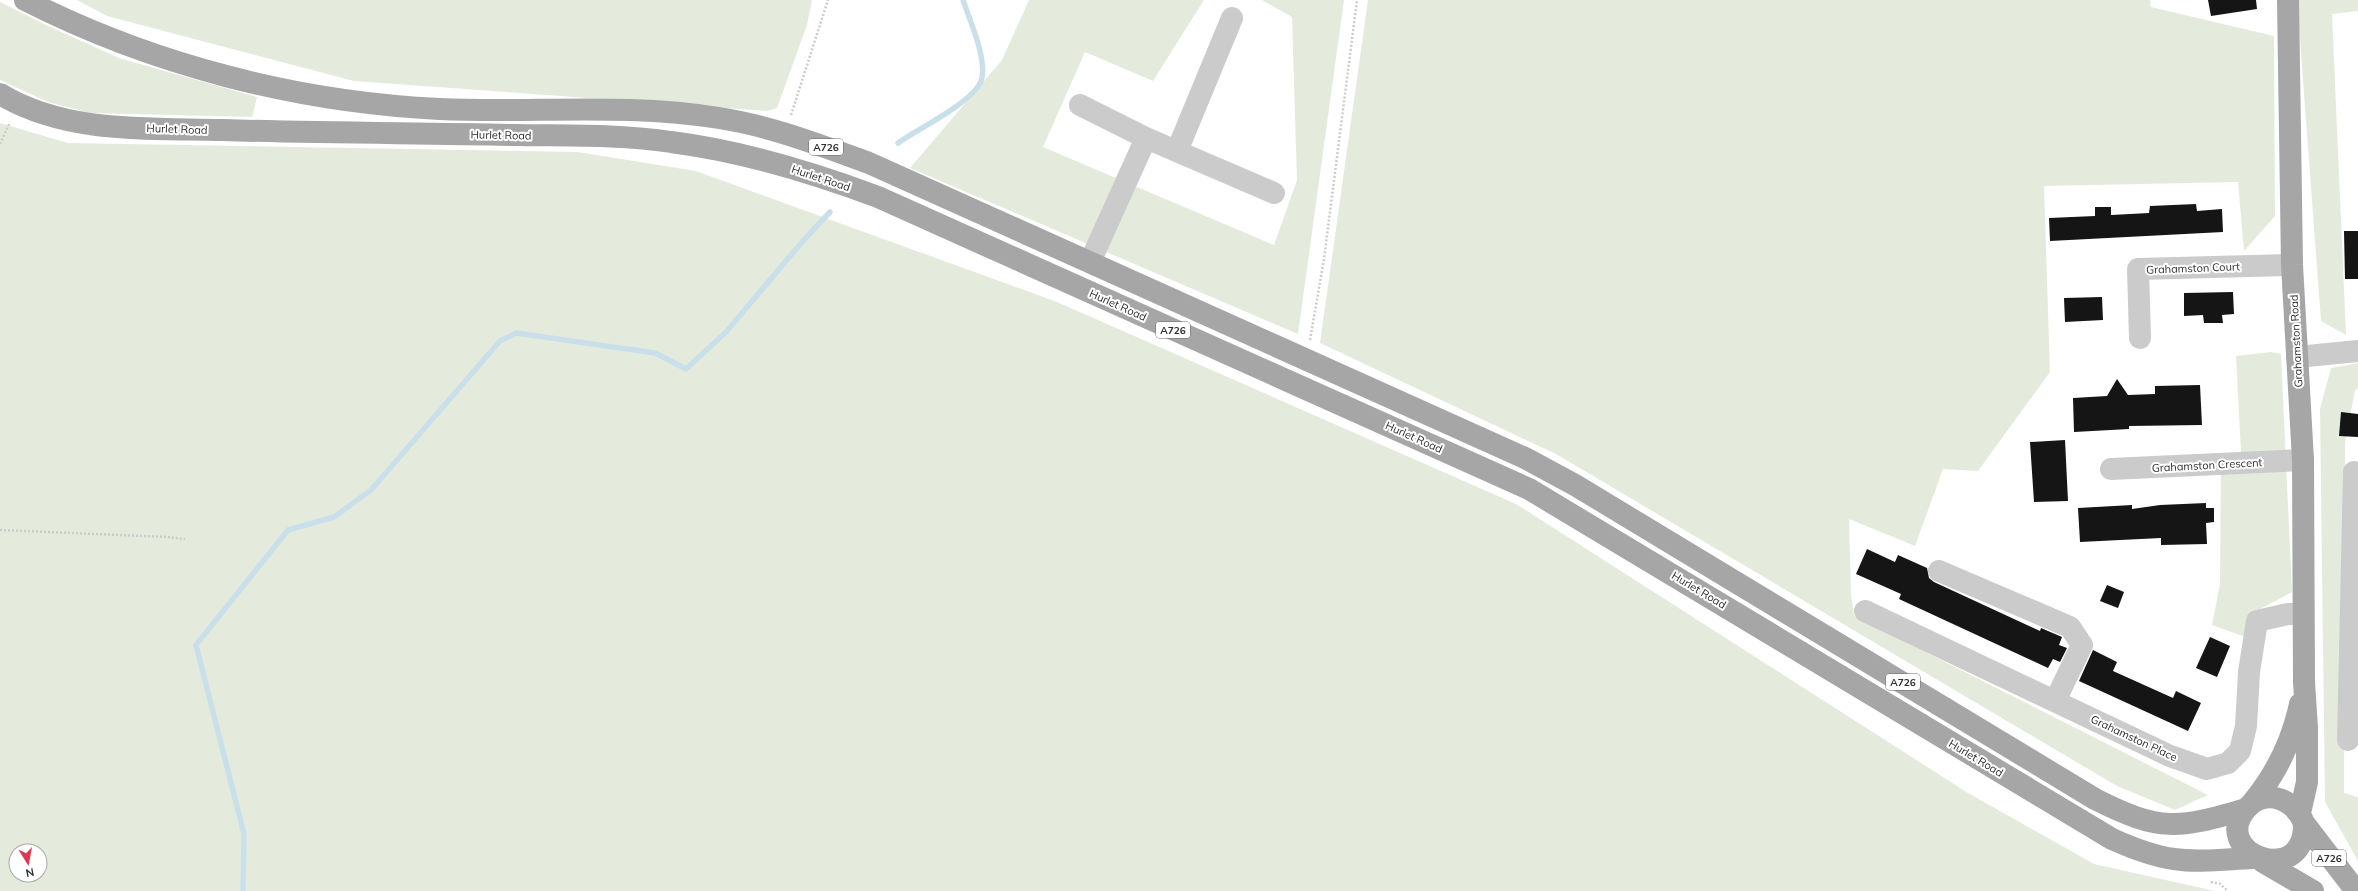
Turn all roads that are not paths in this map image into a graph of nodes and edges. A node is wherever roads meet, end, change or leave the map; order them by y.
1 (25, 0) edge
2 (2288, 0) edge
3 (1232, 18) dead end
4 (9, 100) edge
5 (1080, 105) dead end
6 (1146, 138) junction
7 (1177, 151) junction
8 (1274, 192) dead end
9 (1090, 262) junction
10 (2292, 265) junction
11 (2140, 338) dead end
12 (2358, 351) edge
13 (2297, 357) junction
14 (2303, 460) junction
15 (2111, 469) dead end
16 (2354, 472) dead end
17 (2356, 513) edge
18 (1940, 571) dead end
19 (2355, 604) edge
20 (1865, 612) dead end
21 (2303, 614) junction
22 (2304, 682) junction
23 (2055, 702) junction
24 (2348, 740) dead end
25 (2249, 806) junction
26 (2302, 818) junction
27 (2258, 860) junction
28 (2313, 891) edge
29 (2356, 891) edge

1 - 9 main road, A726
2 - 10 main road, Grahamston Road
3 - 7 street
4 - 27 main road, Hurlet Road / A726
5 - 6 street
6 - 7 street
6 - 9 street
7 - 8 street
9 - 25 main road, A726
10 - 11 street, Grahamston Court
10 - 13 main road, Grahamston Road
12 - 13 street
13 - 14 main road, Grahamston Road
14 - 15 street, Grahamston Crescent
14 - 21 main road, Grahamston Road
16 - 17 street
17 - 19 street
18 - 23 street
19 - 24 street
20 - 23 street, Grahamston Place
21 - 22 main road, Grahamston Road
21 - 23 street, Grahamston Place
22 - 25 main road, Grahamston Road
22 - 26 main road, Grahamston Road
25 - 26 main road
25 - 27 main road
26 - 27 main road
26 - 29 main road, A726
27 - 28 main road

